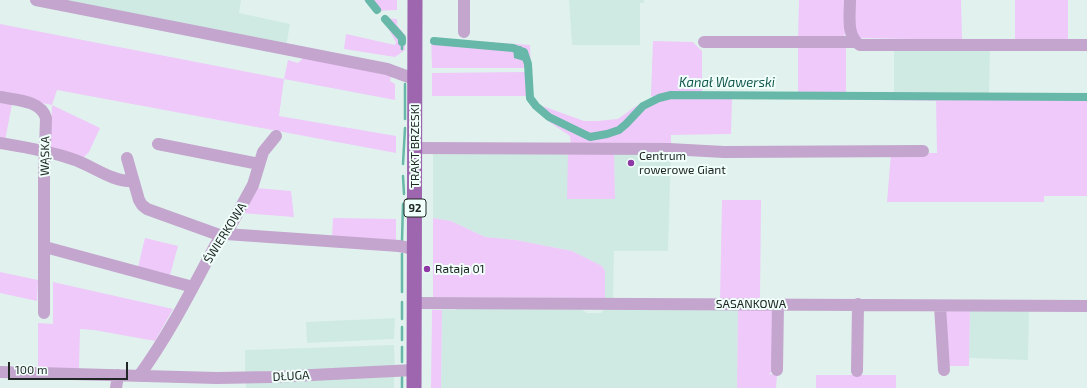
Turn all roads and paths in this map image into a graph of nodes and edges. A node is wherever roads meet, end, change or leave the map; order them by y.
1 (36, 0) edge
2 (415, 0) edge
3 (464, 0) edge
4 (850, 0) edge
5 (464, 32) dead end
6 (704, 42) dead end
7 (855, 42) junction
8 (1087, 45) edge
9 (414, 79) junction
10 (0, 97) edge
11 (276, 136) dead end
12 (0, 143) edge
13 (158, 144) dead end
14 (415, 148) junction
15 (44, 151) junction
16 (923, 151) dead end
17 (127, 158) dead end
18 (259, 164) junction
19 (133, 181) junction
20 (224, 235) junction
21 (45, 247) junction
22 (415, 249) junction
23 (192, 287) junction
24 (414, 303) junction
25 (778, 304) junction
26 (858, 304) junction
27 (940, 306) junction
28 (1087, 306) edge
29 (44, 314) dead end
30 (414, 370) junction
31 (777, 370) dead end
32 (944, 370) dead end
33 (856, 371) dead end
34 (0, 372) edge
35 (118, 375) junction
36 (139, 376) junction
37 (116, 388) edge
38 (414, 388) edge

1 - 9 street
2 - 9 main road, TRAKT BRZESKI / 92
3 - 5 street
4 - 7 street
6 - 7 street
7 - 8 street
9 - 14 main road, TRAKT BRZESKI / 92
10 - 15 street, WĄSKA
11 - 18 street, ŚWIERKOWA
12 - 15 street
13 - 18 street
14 - 16 street
14 - 22 main road, TRAKT BRZESKI / 92
15 - 19 street
15 - 21 street, WĄSKA
17 - 19 street
18 - 20 street, ŚWIERKOWA
19 - 20 street
20 - 22 street
20 - 23 street, ŚWIERKOWA
21 - 23 street
21 - 29 street, WĄSKA
22 - 24 main road, TRAKT BRZESKI / 92
23 - 36 street, ŚWIERKOWA
24 - 25 street, SASANKOWA
24 - 30 main road, TRAKT BRZESKI / 92
25 - 26 street, SASANKOWA
25 - 31 street
26 - 27 street, SASANKOWA
26 - 33 street
27 - 28 street, SASANKOWA
27 - 32 street
30 - 36 street, DŁUGA
30 - 38 main road, TRAKT BRZESKI / 92
34 - 35 street, DŁUGA
35 - 36 street, DŁUGA
35 - 37 street

